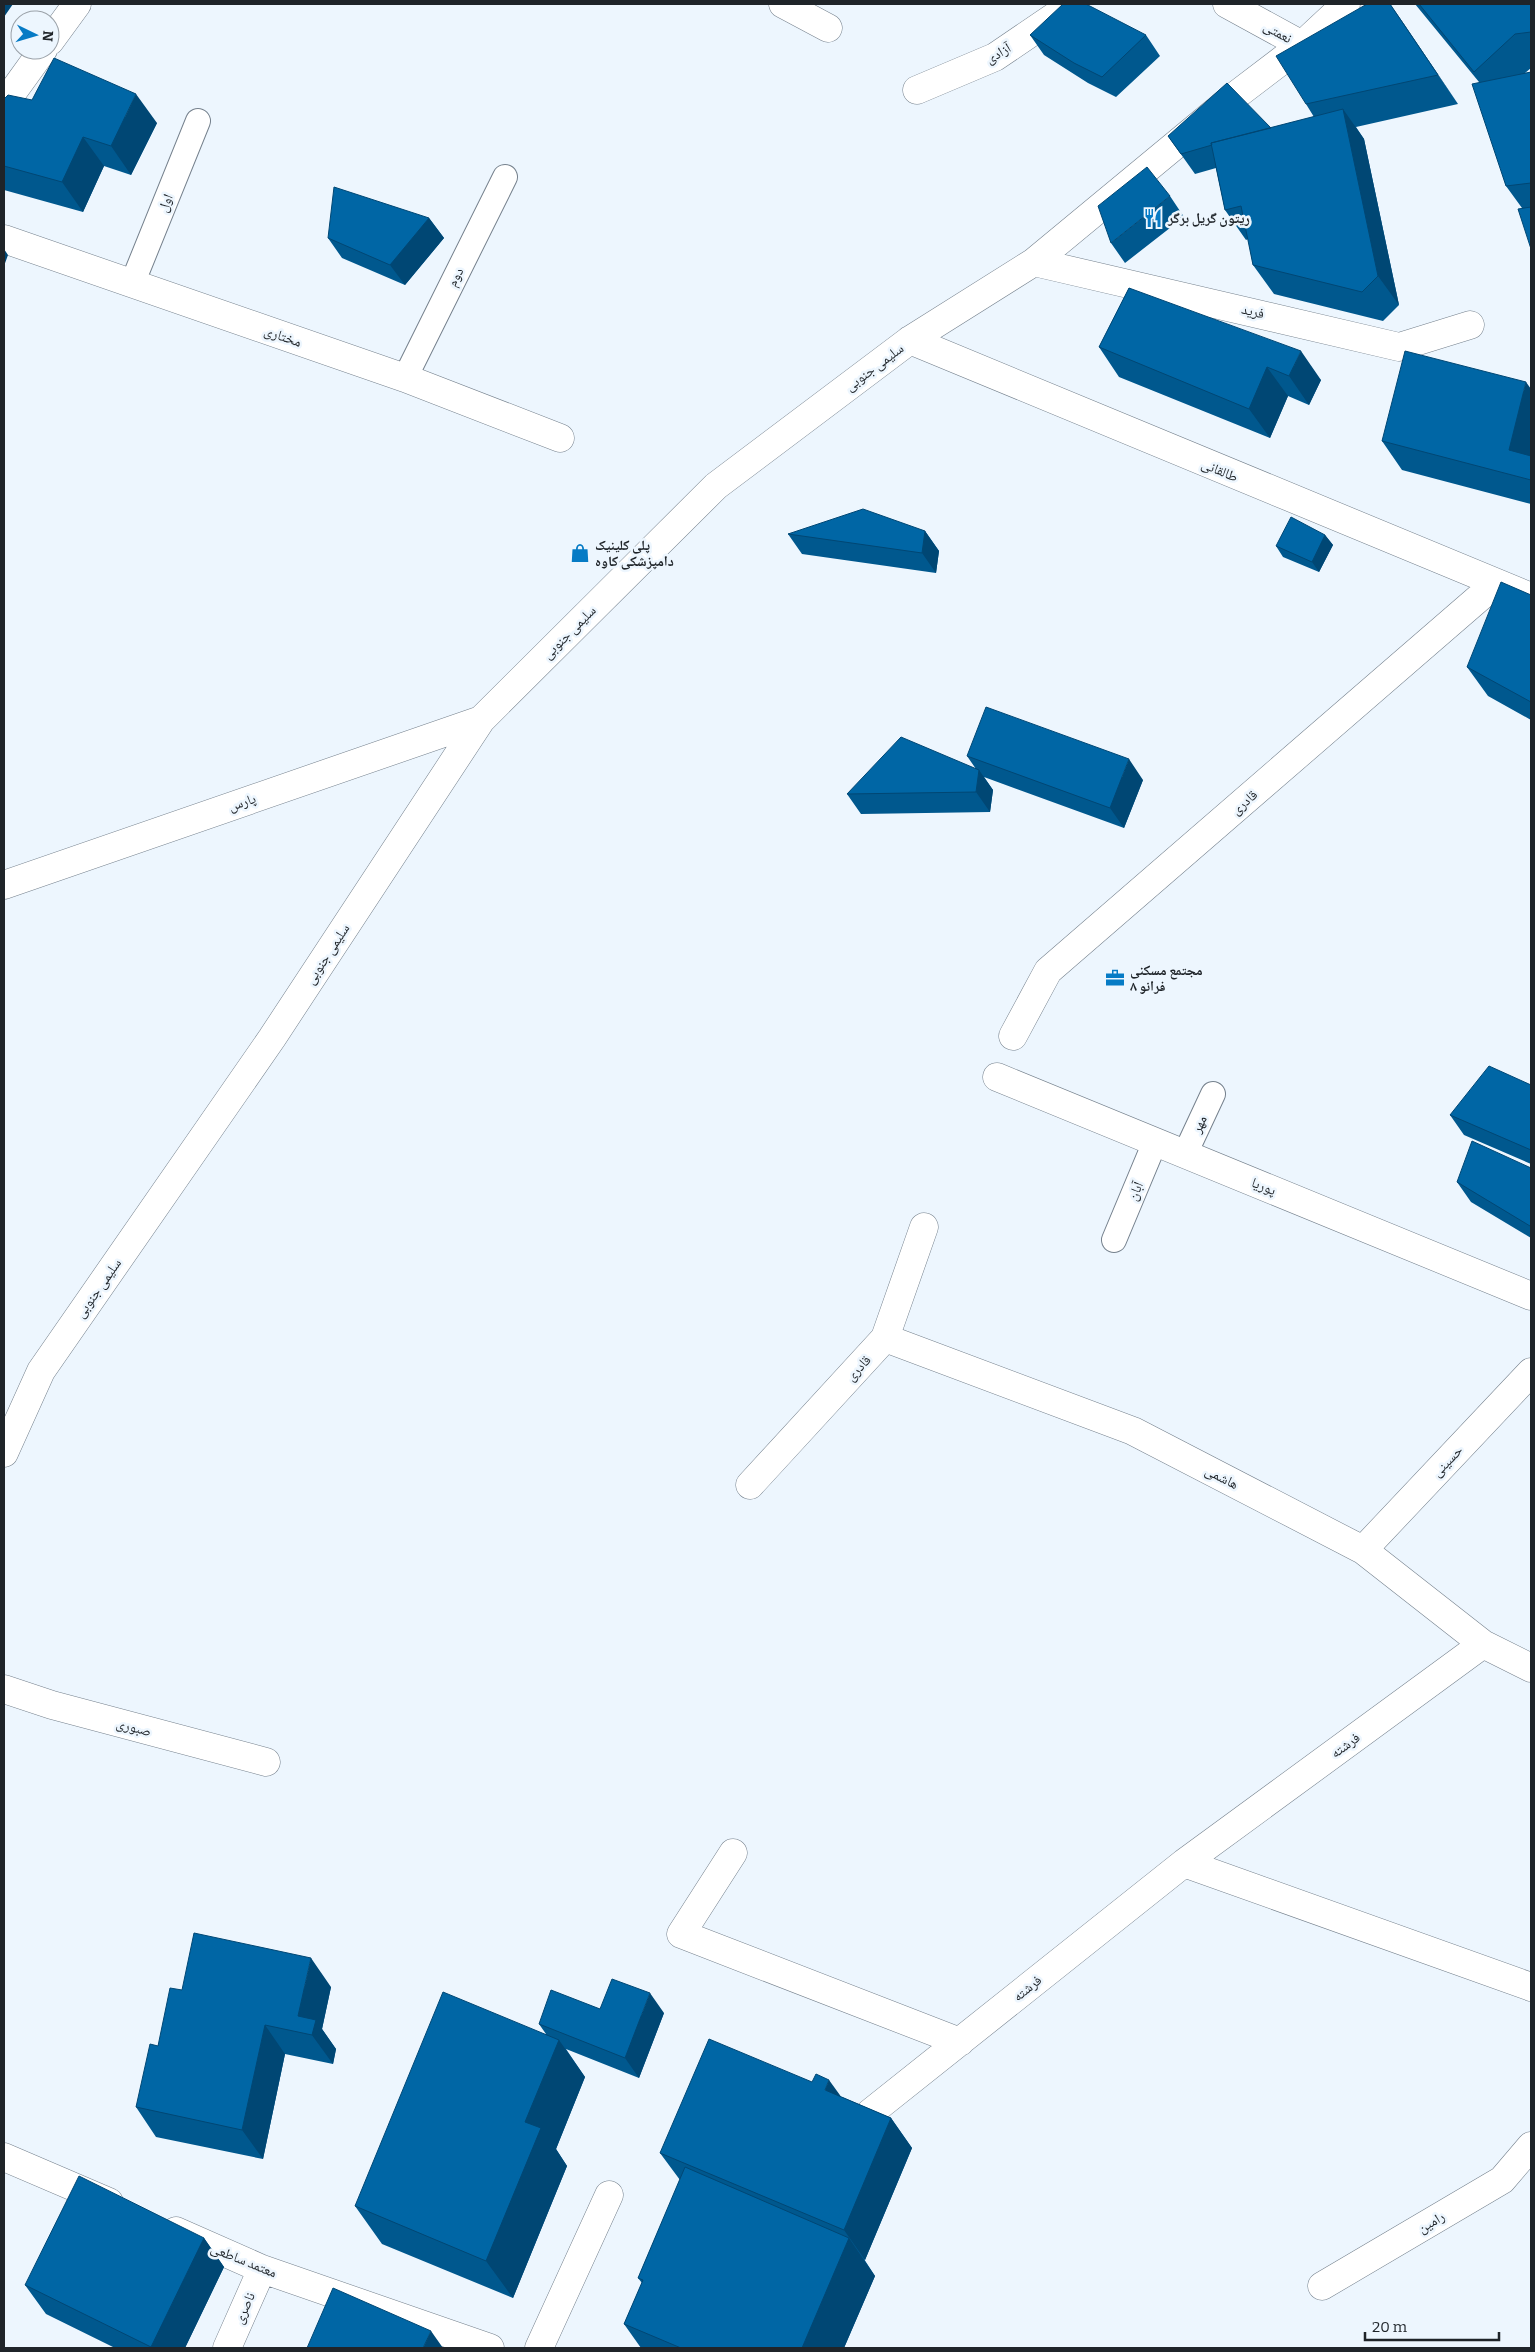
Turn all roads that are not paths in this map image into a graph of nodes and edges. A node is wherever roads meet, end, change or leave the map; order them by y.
1 (78, 4) edge
2 (783, 4) edge
3 (1072, 4) edge
4 (1227, 4) edge
5 (1346, 4) edge
6 (60, 28) edge
7 (828, 28) dead end
8 (1302, 45) junction
9 (36, 60) edge
10 (917, 90) dead end
11 (4, 104) edge
12 (198, 121) dead end
13 (505, 176) dead end
14 (4, 239) edge
15 (1034, 262) junction
16 (132, 284) junction
17 (1470, 325) dead end
18 (910, 340) junction
19 (404, 378) junction
20 (560, 438) dead end
21 (1495, 584) junction
22 (1531, 597) edge
23 (481, 720) junction
24 (4, 885) edge
25 (1014, 1036) dead end
26 (996, 1077) dead end
27 (1212, 1094) dead end
28 (1155, 1142) junction
29 (1185, 1154) junction
30 (924, 1227) dead end
31 (1114, 1240) dead end
32 (1531, 1296) edge
33 (885, 1338) junction
34 (1531, 1372) edge
35 (4, 1453) edge
36 (750, 1485) dead end
37 (1363, 1550) junction
38 (1483, 1644) junction
39 (1531, 1668) edge
40 (4, 1689) edge
41 (266, 1762) dead end
42 (733, 1853) dead end
43 (1184, 1863) junction
44 (1531, 1988) edge
45 (960, 2042) junction
46 (870, 2113) edge
47 (1531, 2146) edge
48 (4, 2157) edge
49 (609, 2195) dead end
50 (128, 2211) edge
51 (155, 2222) edge
52 (262, 2269) junction
53 (1322, 2286) dead end
54 (227, 2348) edge
55 (490, 2348) edge
56 (539, 2348) edge

1 - 6 street
2 - 7 street
3 - 10 street, آزادی
4 - 8 street, نعمتی
5 - 8 street, سلیمی جنوبی
8 - 15 street, سلیمی جنوبی
9 - 11 street
12 - 16 lane, اول
13 - 19 lane, دوم
14 - 16 street, مختاری
15 - 17 street, فرید
15 - 18 street, سلیمی جنوبی
16 - 19 street, مختاری
18 - 21 street, طالقانی
18 - 23 street, سلیمی جنوبی
19 - 20 street, مختاری
21 - 22 street, طالقانی
21 - 25 street, قادری
23 - 24 street, پارس
23 - 35 street, سلیمی جنوبی
26 - 28 street, پوریا
27 - 29 lane, مهر
28 - 29 street, پوریا
28 - 31 lane, آبان
29 - 32 street, پوریا
30 - 33 street, قادری
33 - 36 street, قادری
33 - 37 street, هاشمی
34 - 37 street, حسینی
37 - 38 street, هاشمی
38 - 39 street, هاشمی
38 - 43 street, فرشته
40 - 41 street, صبوری
42 - 45 street
43 - 44 street
43 - 45 street, فرشته
45 - 46 street, فرشته
47 - 53 street, رامین
48 - 50 street
49 - 56 street
51 - 52 street, معتمد ساطعی
52 - 54 street, ناصری
52 - 55 street, معتمد ساطعی

